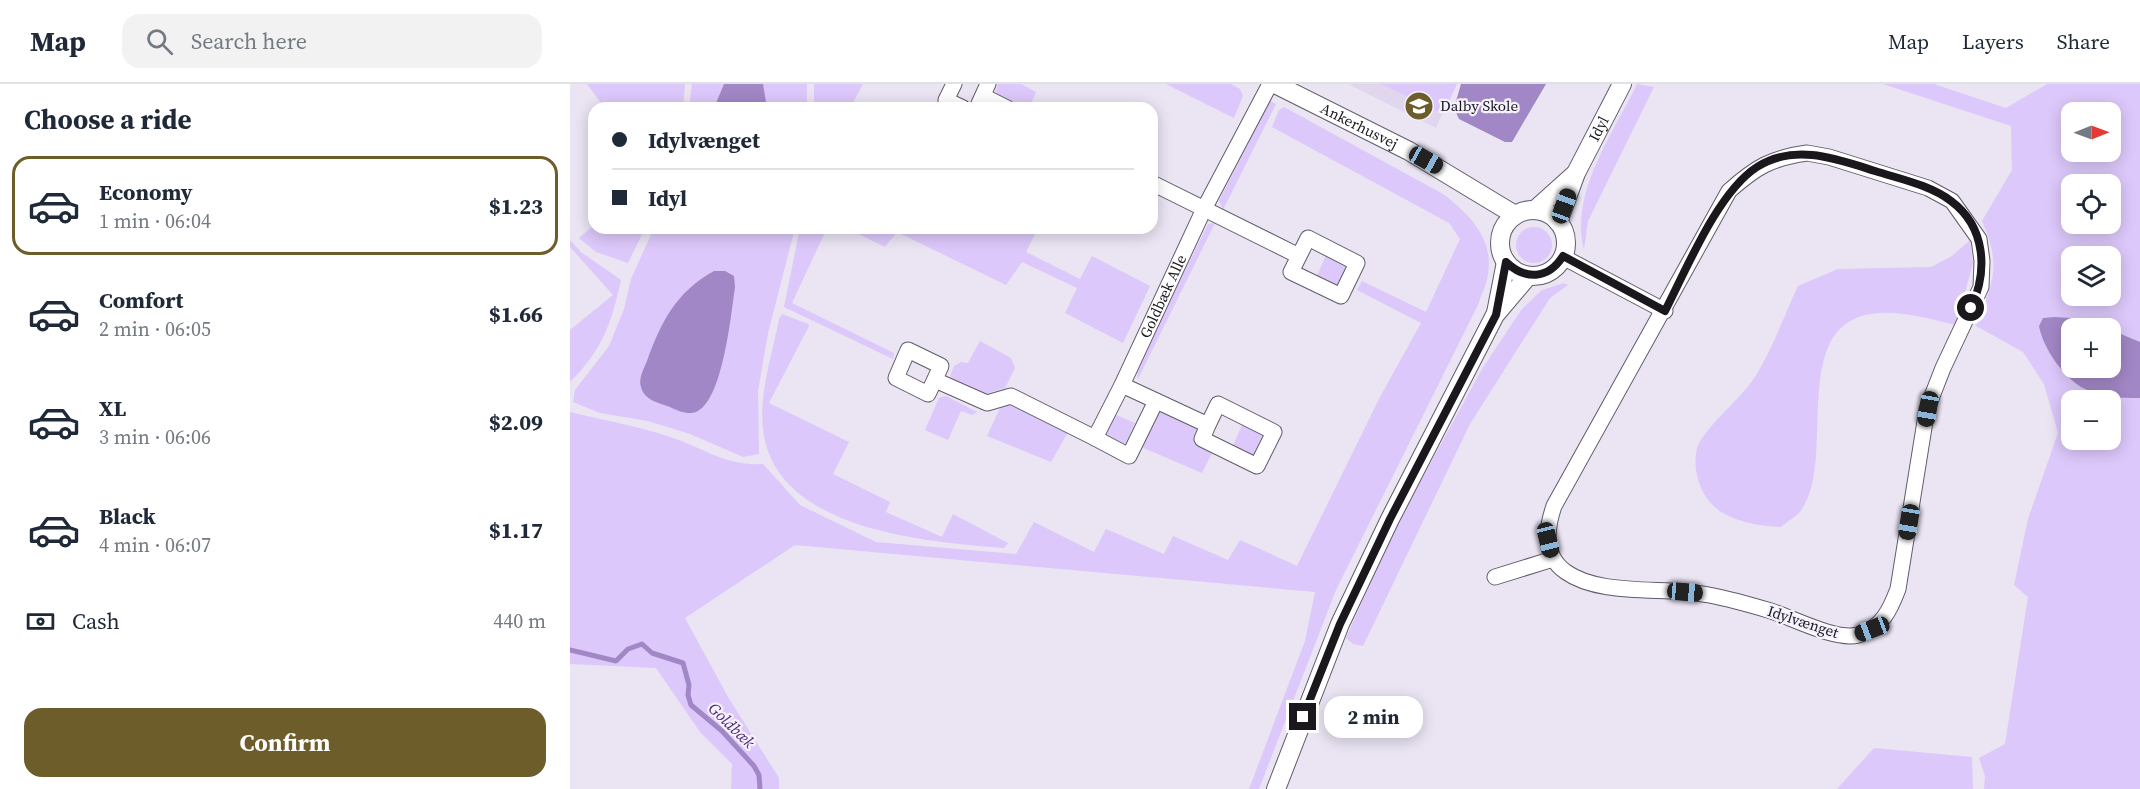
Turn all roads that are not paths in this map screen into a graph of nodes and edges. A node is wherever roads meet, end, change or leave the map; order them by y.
1 (954, 84) edge
2 (1270, 84) edge
3 (1275, 84) edge
4 (1622, 84) edge
5 (950, 102) edge
6 (1576, 173) junction
7 (1158, 186) edge
8 (1472, 190) junction
9 (1204, 209) junction
10 (1535, 210) junction
11 (1515, 215) junction
12 (1558, 222) junction
13 (1503, 231) junction
14 (1299, 256) dead end
15 (1563, 256) junction
16 (1506, 262) junction
17 (1528, 276) junction
18 (1665, 311) junction
19 (1496, 315) junction
20 (935, 380) dead end
21 (1122, 385) junction
22 (1156, 401) junction
23 (1208, 425) junction
24 (1095, 438) junction
25 (1553, 559) junction
26 (1495, 577) dead end
27 (1276, 789) edge

1 - 5 street
2 - 9 street, Goldbæk Alle
3 - 8 street, Ankerhusvej
4 - 6 street, Idyl
6 - 10 street, Idyl
6 - 12 street, Idyl
7 - 9 street
8 - 11 street, Ankerhusvej
8 - 13 street, Ankerhusvej
9 - 14 street
9 - 21 street, Goldbæk Alle
10 - 11 street
10 - 12 street
11 - 13 street
12 - 15 street
13 - 16 street
15 - 17 street
15 - 18 street
16 - 17 street
16 - 19 street
17 - 19 street
18 - 25 street, Idylvænget
18 - 25 street, Idylvænget
19 - 27 street
20 - 24 street
21 - 22 street
21 - 24 street, Goldbæk Alle
22 - 23 street
22 - 24 street
23 - 23 street
25 - 26 street

